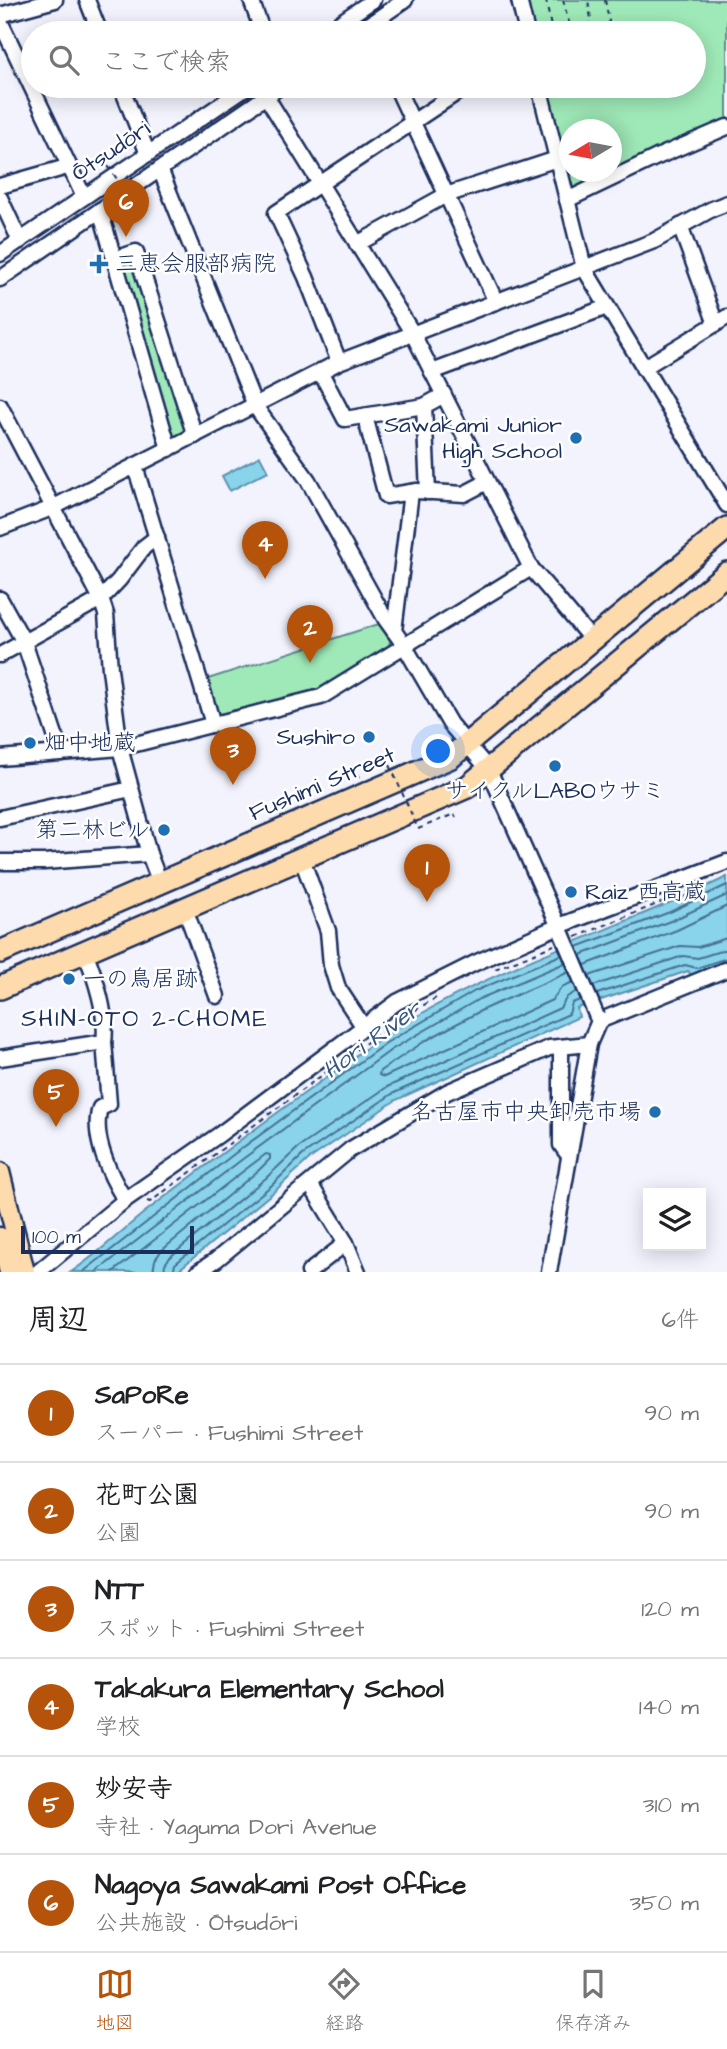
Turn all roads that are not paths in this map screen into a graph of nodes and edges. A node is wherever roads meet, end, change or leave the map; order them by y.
1 (55, 0) edge
2 (87, 0) edge
3 (251, 0) edge
4 (373, 0) edge
5 (405, 0) edge
6 (519, 0) edge
7 (0, 15) edge
8 (0, 20) edge
9 (95, 21) edge
10 (259, 21) edge
11 (342, 21) edge
12 (378, 21) edge
13 (524, 21) edge
14 (21, 66) edge
15 (36, 98) edge
16 (126, 98) edge
17 (230, 98) edge
18 (258, 98) edge
19 (272, 98) edge
20 (401, 98) edge
21 (449, 98) edge
22 (542, 98) edge
23 (412, 122) junction
24 (727, 127) edge
25 (148, 153) junction
26 (557, 159) junction
27 (67, 167) junction
28 (160, 169) junction
29 (320, 183) junction
30 (0, 186) edge
31 (446, 195) junction
32 (83, 197) junction
33 (0, 198) edge
34 (567, 200) junction
35 (727, 204) edge
36 (100, 210) junction
37 (680, 226) junction
38 (20, 241) junction
39 (357, 244) junction
40 (0, 254) edge
41 (114, 259) junction
42 (584, 268) junction
43 (0, 279) edge
44 (496, 302) junction
45 (607, 307) junction
46 (721, 320) edge
47 (413, 334) junction
48 (339, 362) junction
49 (643, 368) junction
50 (320, 371) junction
51 (432, 372) junction
52 (444, 395) junction
53 (0, 406) edge
54 (255, 406) junction
55 (424, 407) junction
56 (365, 416) junction
57 (195, 436) junction
58 (169, 449) junction
59 (135, 466) junction
60 (487, 482) junction
61 (411, 492) junction
62 (428, 492) junction
63 (727, 505) edge
64 (52, 508) junction
65 (0, 528) edge
66 (727, 528) edge
67 (157, 537) junction
68 (531, 568) junction
69 (727, 573) edge
70 (0, 599) edge
71 (101, 599) junction
72 (394, 631) junction
73 (592, 640) junction
74 (24, 642) junction
75 (404, 645) junction
76 (0, 655) edge
77 (213, 724) junction
78 (467, 744) junction
79 (120, 748) junction
80 (61, 753) junction
81 (0, 758) edge
82 (489, 770) junction
83 (131, 789) junction
84 (0, 818) edge
85 (149, 853) junction
86 (302, 859) junction
87 (0, 862) edge
88 (727, 862) edge
89 (160, 883) junction
90 (185, 909) junction
91 (565, 935) junction
92 (0, 952) edge
93 (85, 953) junction
94 (727, 969) edge
95 (0, 988) edge
96 (217, 996) dead end
97 (598, 1019) junction
98 (363, 1026) junction
99 (104, 1042) junction
100 (589, 1044) junction
101 (561, 1046) junction
102 (0, 1058) edge
103 (568, 1155) junction
104 (0, 1172) edge
105 (310, 1184) junction
106 (125, 1200) junction
107 (0, 1237) edge
108 (346, 1243) junction
109 (9, 1272) edge
110 (25, 1272) edge
111 (38, 1272) edge
112 (198, 1272) edge
113 (309, 1272) edge
114 (358, 1272) edge
115 (549, 1272) edge

1 - 7 street
2 - 9 street
3 - 10 street
4 - 11 street
5 - 12 street
6 - 13 street
8 - 14 street
15 - 27 street
16 - 25 street
17 - 25 street, Ōtsudōri
18 - 28 street, Ōtsudōri
19 - 29 street
20 - 23 street
21 - 23 street
22 - 26 street
23 - 29 street
23 - 31 street
24 - 34 street
25 - 32 street, Ōtsudōri
26 - 31 street
26 - 34 street
27 - 30 street
27 - 32 street
28 - 36 street, Ōtsudōri
28 - 54 street
29 - 39 street
29 - 48 street
31 - 39 street
31 - 44 street
32 - 38 street, Ōtsudōri
33 - 38 street
34 - 42 street
35 - 37 street
36 - 41 street
36 - 43 street, Ōtsudōri
37 - 42 street
37 - 46 street
38 - 40 street, Ōtsudōri
39 - 47 street
41 - 57 street
41 - 58 street
42 - 44 street
42 - 45 street
44 - 47 street
45 - 49 street
45 - 51 street
46 - 49 street
47 - 48 street
47 - 51 street
48 - 50 street
49 - 63 street
50 - 54 street
50 - 56 street
51 - 52 street
52 - 55 street
52 - 60 street
53 - 64 street
54 - 57 street
54 - 72 street
55 - 56 street
55 - 62 street
56 - 61 street
57 - 58 street
58 - 59 street
59 - 64 street
59 - 67 street
60 - 62 street
60 - 68 street
61 - 62 street
61 - 72 street
64 - 65 street
64 - 71 street
66 - 73 highway, Fushimi Street
67 - 71 street
67 - 77 street
68 - 73 street
68 - 75 street
69 - 82 highway
70 - 74 street
71 - 74 street
71 - 79 street
72 - 75 street
73 - 78 highway, Fushimi Street
74 - 76 street
74 - 80 street
75 - 77 street
75 - 78 street
77 - 79 street
78 - 82 street
78 - 89 highway, Fushimi Street
79 - 80 street
79 - 83 street
80 - 81 street
82 - 86 highway
82 - 91 street
83 - 84 street
83 - 85 street
85 - 87 street
85 - 89 street
86 - 90 highway
86 - 98 street
88 - 91 street
89 - 92 highway, Fushimi Street
90 - 93 highway
90 - 96 street
91 - 97 street, bridge
91 - 98 street
93 - 95 highway
93 - 99 street
94 - 97 street
97 - 100 street
98 - 106 street
99 - 102 street
99 - 106 street
100 - 101 street
100 - 103 street
101 - 103 street
101 - 105 street
103 - 115 street
104 - 110 main road
105 - 108 street
105 - 112 street
106 - 111 street
107 - 109 main road
108 - 113 street
108 - 114 street

